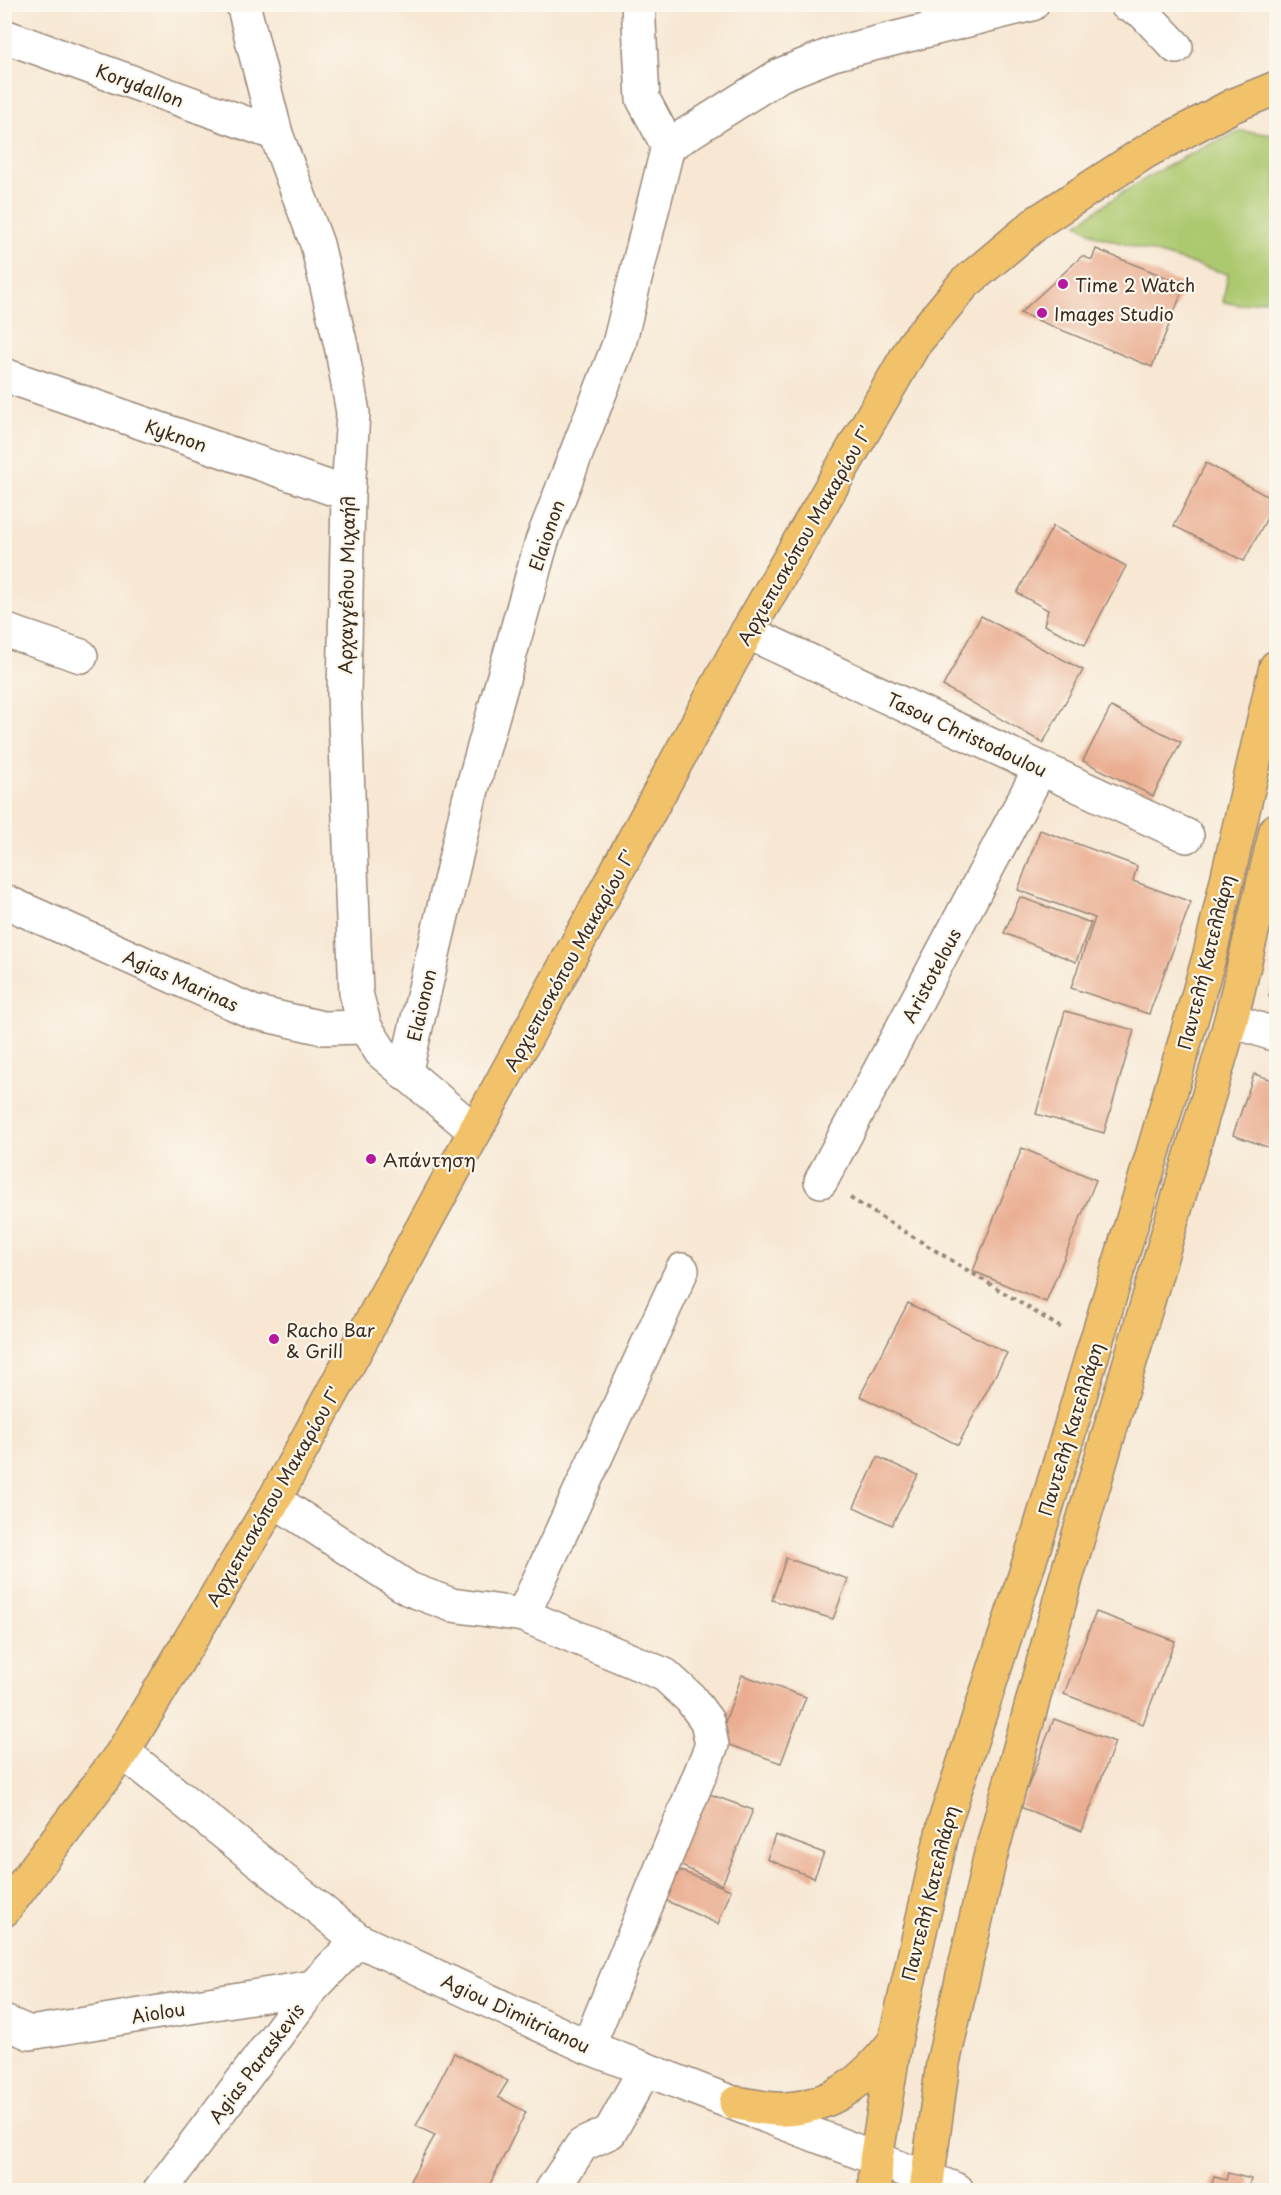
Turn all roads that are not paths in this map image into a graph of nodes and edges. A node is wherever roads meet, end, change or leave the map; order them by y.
1 (243, 4) edge
2 (638, 4) edge
3 (1032, 4) edge
4 (1126, 4) edge
5 (4, 36) edge
6 (1176, 46) dead end
7 (1276, 88) edge
8 (1276, 104) edge
9 (1232, 106) junction
10 (276, 134) junction
11 (668, 146) junction
12 (4, 375) edge
13 (348, 494) junction
14 (4, 630) edge
15 (747, 632) junction
16 (81, 656) dead end
17 (1276, 668) edge
18 (1040, 768) junction
19 (1276, 830) edge
20 (1187, 836) dead end
21 (4, 901) edge
22 (1231, 1020) junction
23 (365, 1027) junction
24 (1276, 1035) edge
25 (405, 1074) junction
26 (476, 1131) junction
27 (821, 1181) road end
28 (682, 1270) dead end
29 (274, 1500) junction
30 (523, 1615) junction
31 (123, 1752) junction
32 (4, 1910) edge
33 (358, 1940) junction
34 (313, 1986) junction
35 (4, 2022) edge
36 (895, 2041) junction
37 (588, 2047) junction
38 (645, 2069) junction
39 (736, 2103) junction
40 (875, 2175) edge
41 (926, 2185) edge
42 (160, 2190) edge
43 (552, 2190) edge
44 (957, 2190) edge

1 - 10 street, Αρχαγγέλου Μιχαήλ
2 - 11 street
3 - 11 street
4 - 6 street
5 - 10 street, Korydallon
7 - 9 main road, Αρχιεπισκόπου Μακαρίου Γ'
8 - 9 main road, Αρχιεπισκόπου Μακαρίου Γ'
9 - 15 main road, Αρχιεπισκόπου Μακαρίου Γ'
10 - 13 street, Αρχαγγέλου Μιχαήλ
11 - 25 street, Elaionon
12 - 13 street, Kyknon
13 - 23 street, Αρχαγγέλου Μιχαήλ
14 - 16 street
15 - 18 street, Tasou Christodoulou
15 - 26 main road, Αρχιεπισκόπου Μακαρίου Γ'
17 - 36 main road, Παντελή Κατελλάρη
18 - 20 street, Tasou Christodoulou
18 - 27 street, Aristotelous
19 - 22 main road, Παντελή Κατελλάρη
21 - 23 street, Agias Marinas
22 - 24 street
22 - 41 main road, Παντελή Κατελλάρη
23 - 25 street, Αρχαγγέλου Μιχαήλ
25 - 26 street, Αρχαγγέλου Μιχαήλ
26 - 29 main road, Αρχιεπισκόπου Μακαρίου Γ'
28 - 30 street
29 - 30 street
29 - 31 main road, Αρχιεπισκόπου Μακαρίου Γ'
30 - 37 street
31 - 32 main road, Αρχιεπισκόπου Μακαρίου Γ'
31 - 33 street, Agiou Dimitrianou
33 - 34 street, Agias Paraskevis
33 - 37 street, Agiou Dimitrianou
34 - 35 street, Aiolou
34 - 42 street, Agias Paraskevis
36 - 39 main road
36 - 40 main road, Παντελή Κατελλάρη
37 - 38 street, Agiou Dimitrianou
38 - 39 street, Agiou Dimitrianou
38 - 43 street
39 - 40 street, Agiou Dimitrianou
40 - 41 street, Agiou Dimitrianou
41 - 44 street, Agiou Dimitrianou

